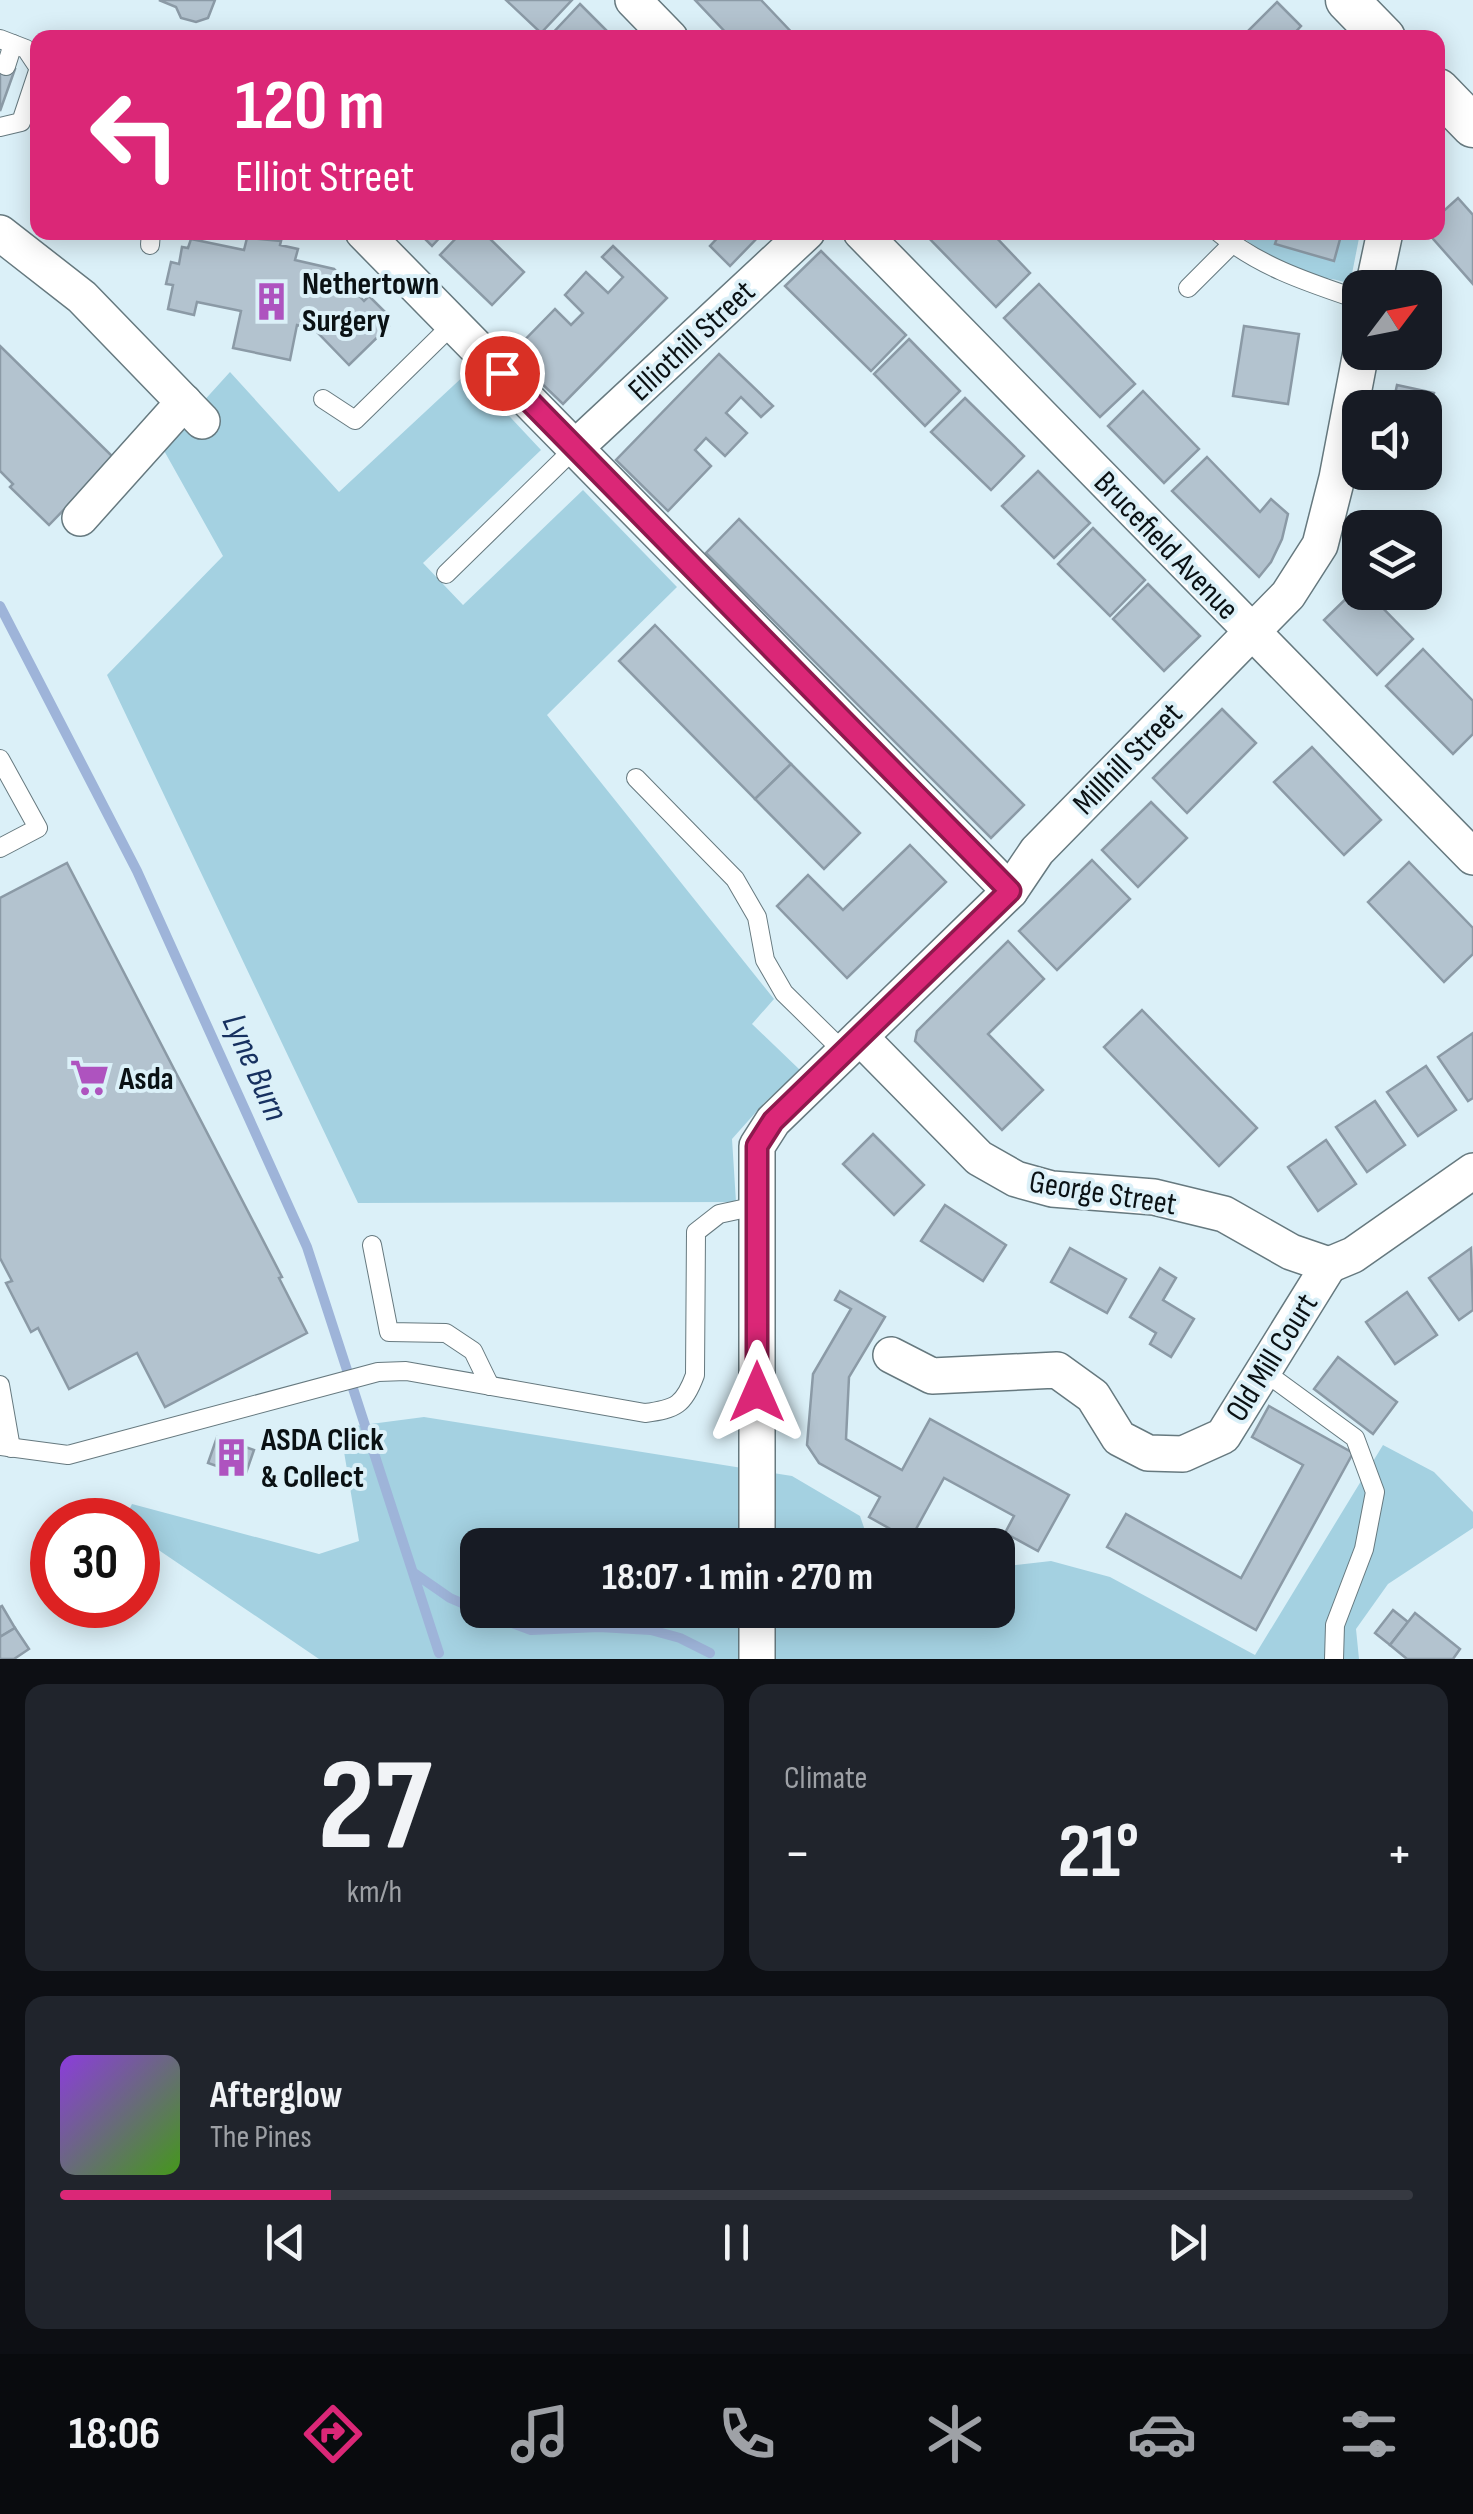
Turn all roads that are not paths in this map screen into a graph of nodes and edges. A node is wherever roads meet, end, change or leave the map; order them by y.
1 (633, 0) edge
2 (1347, 0) edge
3 (662, 30) edge
4 (1376, 30) edge
5 (7, 42) edge
6 (30, 53) edge
7 (6, 66) dead end
8 (30, 94) edge
9 (0, 126) edge
10 (0, 233) edge
11 (371, 240) edge
12 (798, 240) edge
13 (869, 240) edge
14 (1224, 240) edge
15 (1228, 240) edge
16 (1384, 240) edge
17 (1378, 270) edge
18 (1188, 288) dead end
19 (1342, 294) edge
20 (453, 324) junction
21 (1358, 370) edge
22 (323, 399) dead end
23 (576, 447) junction
24 (80, 518) dead end
25 (446, 574) dead end
26 (1251, 630) junction
27 (0, 759) edge
28 (636, 778) dead end
29 (0, 848) edge
30 (1473, 857) edge
31 (1010, 891) junction
32 (852, 1045) junction
33 (1473, 1171) edge
34 (756, 1206) junction
35 (372, 1245) dead end
36 (1329, 1264) junction
37 (891, 1355) dead end
38 (1262, 1370) junction
39 (0, 1385) edge
40 (490, 1386) junction
41 (6, 1447) edge
42 (757, 1528) edge
43 (757, 1628) edge
44 (757, 1659) edge
45 (1334, 1659) edge

1 - 3 street
2 - 4 street
5 - 6 lane
5 - 7 lane
8 - 9 lane
10 - 24 street
11 - 20 street
12 - 23 street, Elliothill Street
13 - 26 street, Brucefield Avenue
14 - 18 lane
15 - 19 lane
16 - 17 street
20 - 22 lane
20 - 23 street
21 - 26 street, Millhill Street
23 - 25 lane
23 - 31 street
26 - 30 street, Brucefield Avenue
26 - 31 street, Millhill Street
27 - 29 lane
28 - 32 lane
31 - 32 street, Millhill Street
32 - 34 street, Millhill Street
32 - 36 street, George Street
33 - 36 street
34 - 40 lane
34 - 42 street, Millhill Street
35 - 40 lane
36 - 38 street, Old Mill Court
37 - 38 street, Old Mill Court
38 - 45 lane
39 - 41 lane
40 - 41 lane
43 - 44 street

